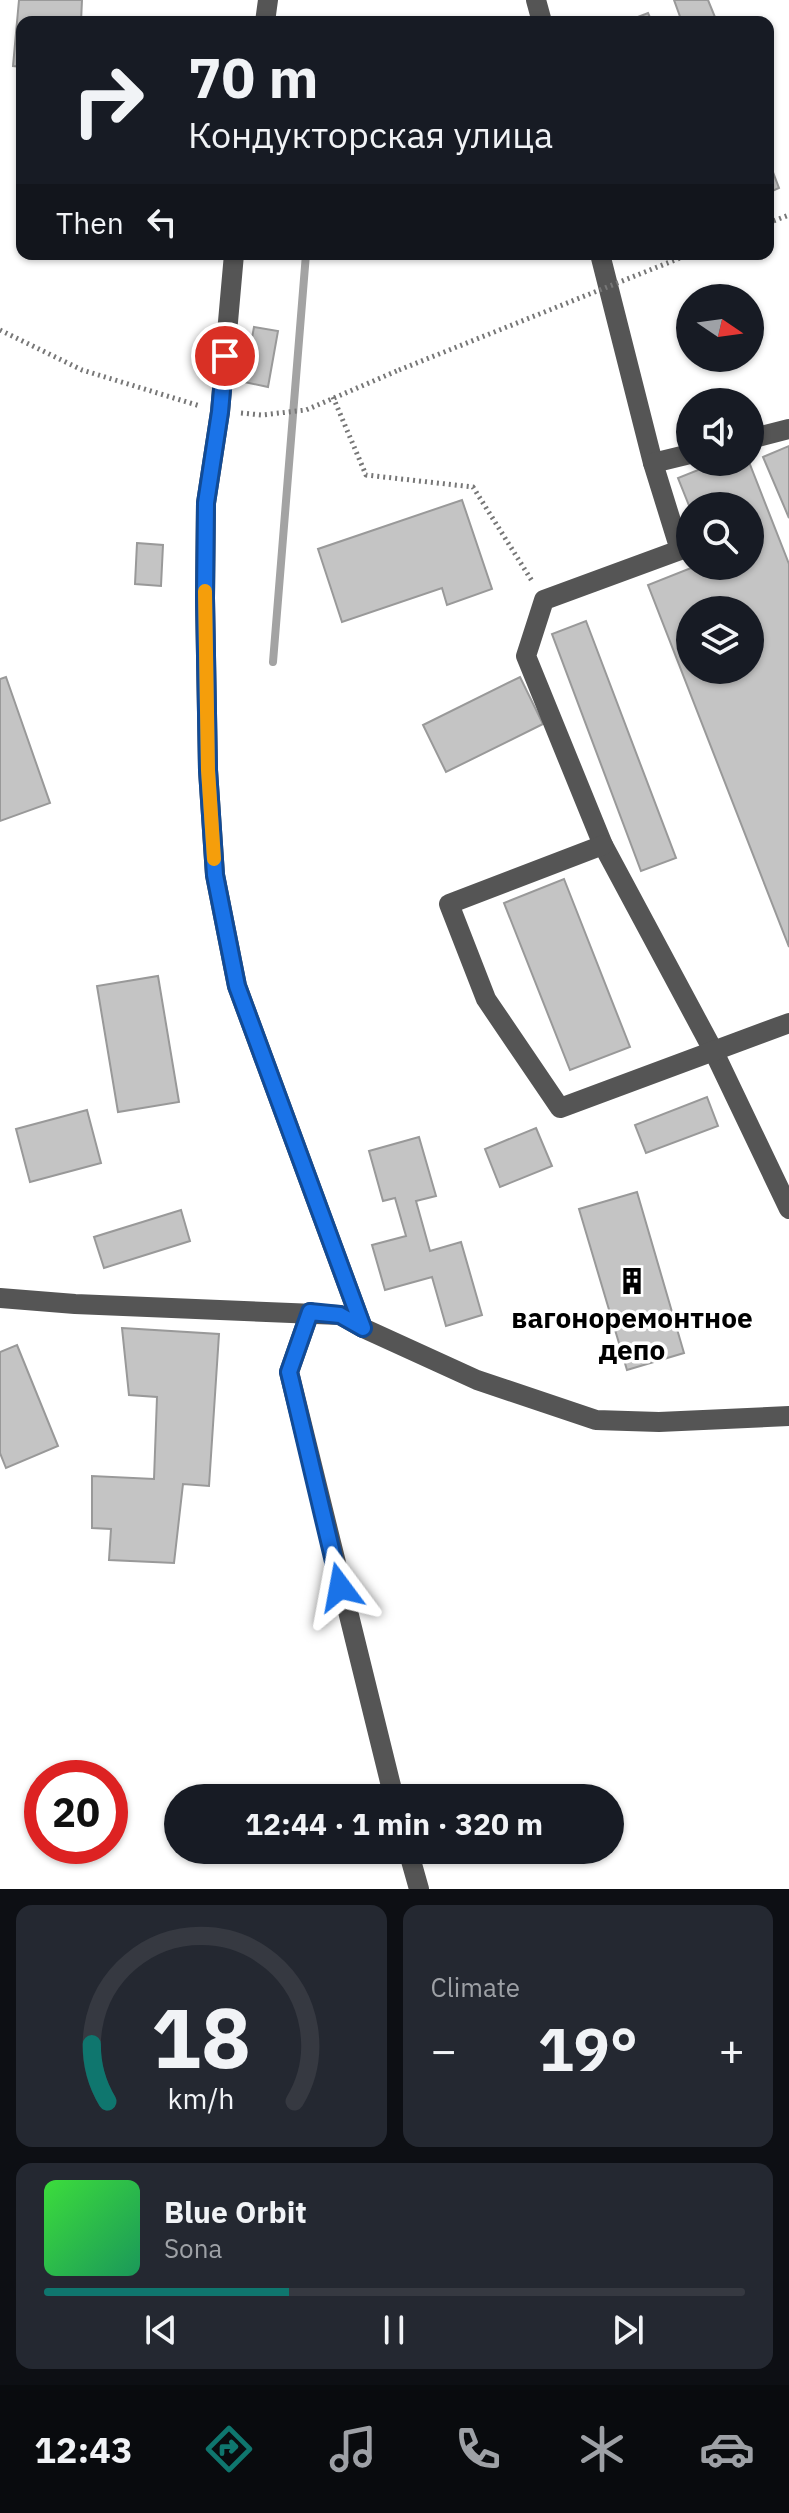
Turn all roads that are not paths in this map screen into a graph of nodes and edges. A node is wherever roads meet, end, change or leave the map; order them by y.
1 (233, 260) edge
2 (602, 260) edge
3 (789, 429) edge
4 (764, 435) edge
5 (676, 457) edge
6 (653, 463) junction
7 (603, 845) junction
8 (789, 1023) edge
9 (714, 1052) junction
10 (789, 1209) edge
11 (0, 1298) edge
12 (310, 1312) junction
13 (363, 1328) junction
14 (789, 1416) edge
15 (390, 1784) edge
16 (412, 1864) edge
17 (419, 1889) edge

1 - 13 lane
2 - 6 lane
3 - 4 lane
5 - 6 lane
6 - 7 lane
7 - 9 lane
7 - 9 lane
8 - 9 lane
9 - 10 lane
11 - 12 lane
12 - 13 lane
12 - 15 lane
13 - 14 lane
16 - 17 lane

